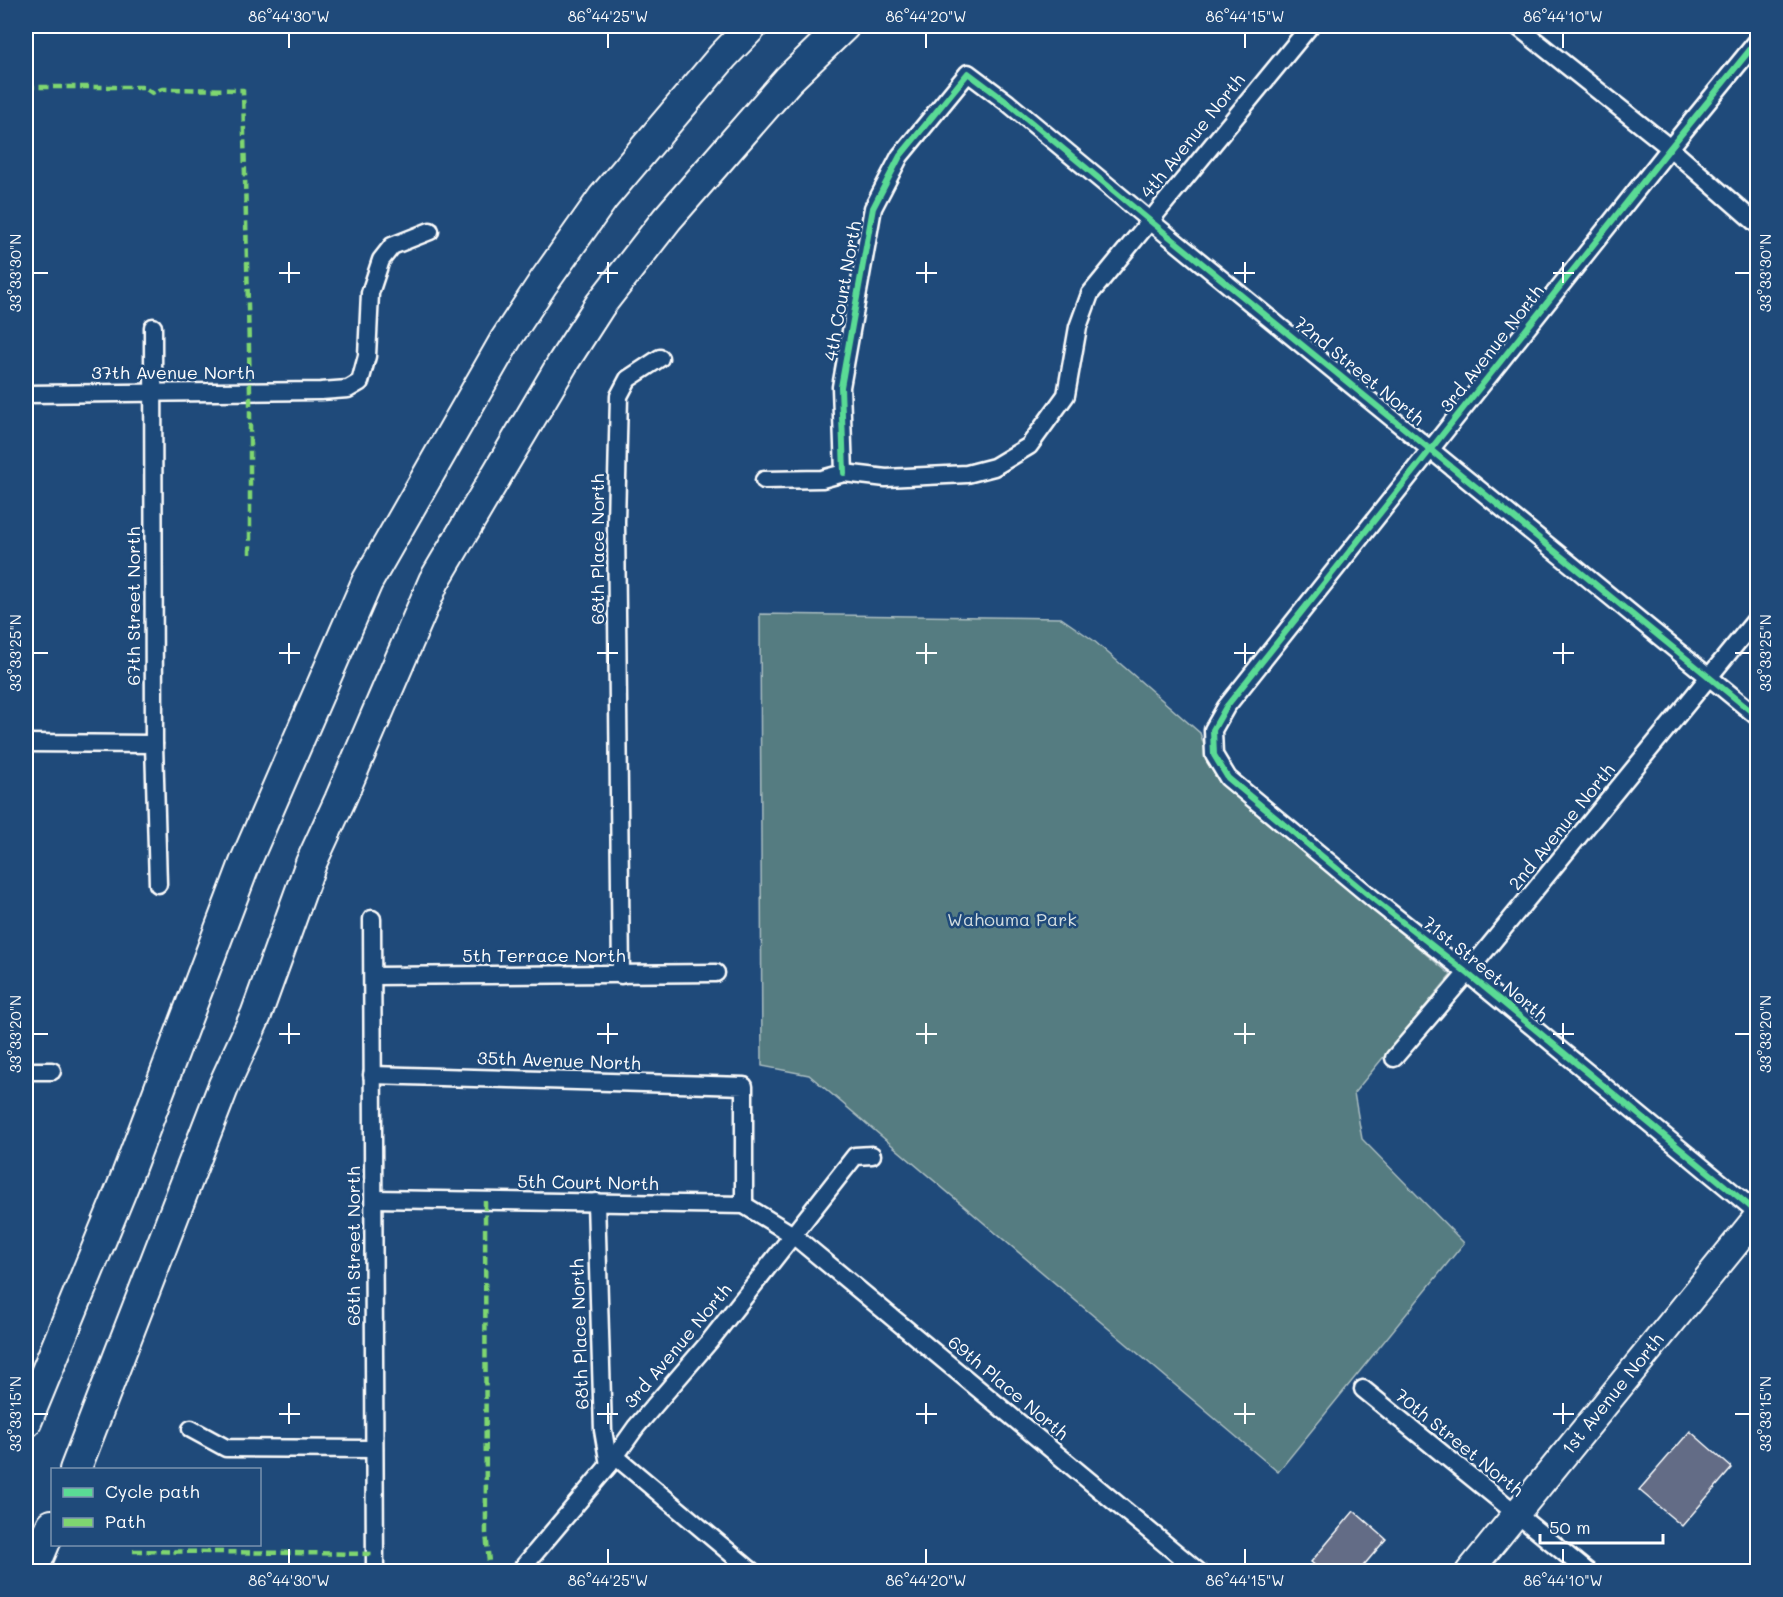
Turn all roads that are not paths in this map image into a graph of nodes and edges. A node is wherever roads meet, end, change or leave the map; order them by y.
1 (752, 26) edge
2 (844, 26) edge
3 (1310, 26) edge
4 (1517, 26) edge
5 (1758, 40) edge
6 (968, 73) joint
7 (1670, 148) junction
8 (1149, 220) junction
9 (1758, 225) edge
10 (430, 231) dead end
11 (153, 327) dead end
12 (660, 358) dead end
13 (153, 393) junction
14 (26, 394) edge
15 (1431, 450) junction
16 (844, 473) junction
17 (764, 480) dead end
18 (1758, 617) edge
19 (1709, 677) junction
20 (1758, 717) edge
21 (1213, 737) joint
22 (26, 743) edge
23 (154, 744) junction
24 (158, 884) dead end
25 (372, 920) dead end
26 (1467, 973) junction
27 (716, 974) dead end
28 (621, 975) junction
29 (373, 976) junction
30 (1394, 1058) dead end
31 (26, 1071) edge
32 (52, 1071) dead end
33 (372, 1075) junction
34 (872, 1155) dead end
35 (374, 1199) junction
36 (596, 1202) junction
37 (744, 1205) junction
38 (1758, 1214) edge
39 (793, 1235) junction
40 (1363, 1389) dead end
41 (26, 1422) edge
42 (191, 1429) dead end
43 (374, 1449) junction
44 (612, 1460) junction
45 (76, 1468) edge
46 (1515, 1514) junction
47 (51, 1527) edge
48 (32, 1572) edge
49 (375, 1572) edge
50 (519, 1572) edge
51 (753, 1572) edge
52 (1199, 1572) edge
53 (1468, 1572) edge
54 (1588, 1572) edge

1 - 41 highway
2 - 45 highway
3 - 8 street, 4th Avenue North
4 - 7 street
5 - 7 street, 3rd Avenue North
6 - 8 street, 72nd Street North
6 - 16 street, 4th Court North
7 - 9 street
7 - 15 street, 3rd Avenue North
8 - 15 street, 72nd Street North
8 - 16 street, 4th Avenue North
10 - 13 street, 37th Avenue North
11 - 13 street, 67th Street North
12 - 28 street, 68th Place North
13 - 14 street, 37th Avenue North
13 - 23 street, 67th Street North
15 - 19 street, 72nd Street North
15 - 21 street, 3rd Avenue North
16 - 17 street, 4th Avenue North
18 - 19 street, 2nd Avenue North
19 - 20 street, 72nd Street North
19 - 26 street, 2nd Avenue North
21 - 26 street, 71st Street North
22 - 23 street
23 - 24 street, 67th Street North
25 - 29 street, 68th Street North
26 - 30 street, 2nd Avenue North
26 - 38 street, 71st Street North
27 - 28 street, 5th Terrace North
28 - 29 street, 5th Terrace North
29 - 33 street, 68th Street North
31 - 32 street
33 - 35 street, 68th Street North
33 - 37 street, 35th Avenue North
34 - 39 street, 3rd Avenue North
35 - 36 street, 5th Court North
35 - 43 street, 68th Street North
36 - 37 street, 5th Court North
36 - 44 street, 68th Place North
37 - 39 street
38 - 46 main road, 1st Avenue North
39 - 44 street, 3rd Avenue North
39 - 52 street, 69th Place North
40 - 46 street, 70th Street North
42 - 43 street
43 - 49 street, 68th Street North
44 - 50 street, 3rd Avenue North
44 - 51 street
46 - 53 main road, 1st Avenue North
46 - 54 street, 70th Street North
47 - 48 highway

